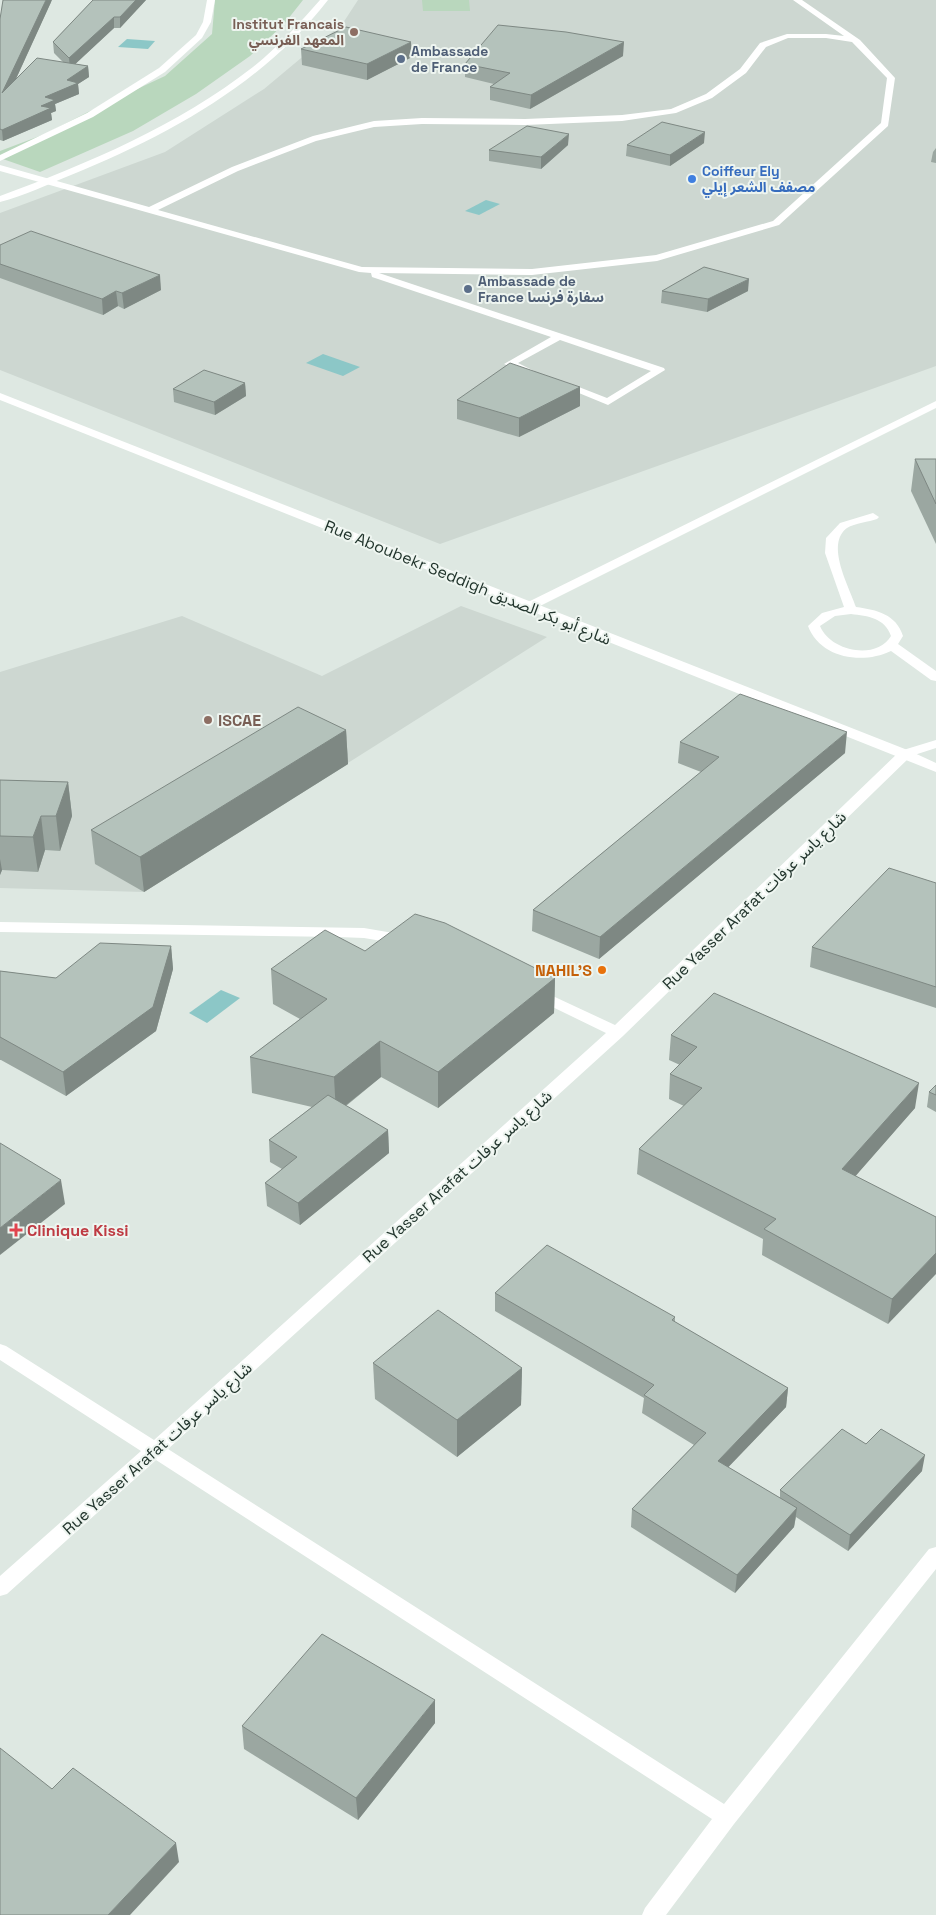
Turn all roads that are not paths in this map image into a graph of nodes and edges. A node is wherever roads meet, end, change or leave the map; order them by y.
1 (211, 0) edge
2 (324, 0) edge
3 (797, 0) edge
4 (857, 42) junction
5 (0, 158) edge
6 (0, 168) edge
7 (47, 182) junction
8 (0, 199) edge
9 (148, 211) junction
10 (362, 270) junction
11 (560, 336) junction
12 (536, 374) edge
13 (554, 381) edge
14 (0, 396) edge
15 (936, 404) edge
16 (873, 518) dead end
17 (528, 607) junction
18 (851, 610) junction
19 (891, 645) junction
20 (936, 677) edge
21 (936, 744) edge
22 (905, 754) junction
23 (936, 768) edge
24 (0, 927) edge
25 (416, 943) edge
26 (521, 987) edge
27 (617, 1032) junction
28 (0, 1351) edge
29 (154, 1451) junction
30 (936, 1555) edge
31 (0, 1588) edge
32 (726, 1817) junction
33 (653, 1915) edge

1 - 5 street
2 - 7 street
3 - 4 street
4 - 9 street
4 - 10 street
6 - 7 street
7 - 8 street
7 - 9 street
9 - 10 street
10 - 11 street
11 - 12 street
11 - 13 street
14 - 17 street, Rue Aboubekr Seddigh شارع أبو بكر الصديق
15 - 17 street
16 - 18 street
17 - 22 street, Rue Aboubekr Seddigh شارع أبو بكر الصديق
18 - 19 street
18 - 19 street
19 - 20 street
21 - 22 street
22 - 23 street, Rue Aboubekr Seddigh شارع أبو بكر الصديق
22 - 27 street, Rue Yasser Arafat شارع ياسر عرفات
24 - 25 street
26 - 27 street
27 - 29 street, Rue Yasser Arafat شارع ياسر عرفات
28 - 29 street
29 - 31 street, Rue Yasser Arafat شارع ياسر عرفات
29 - 32 street
30 - 32 street
32 - 33 street

